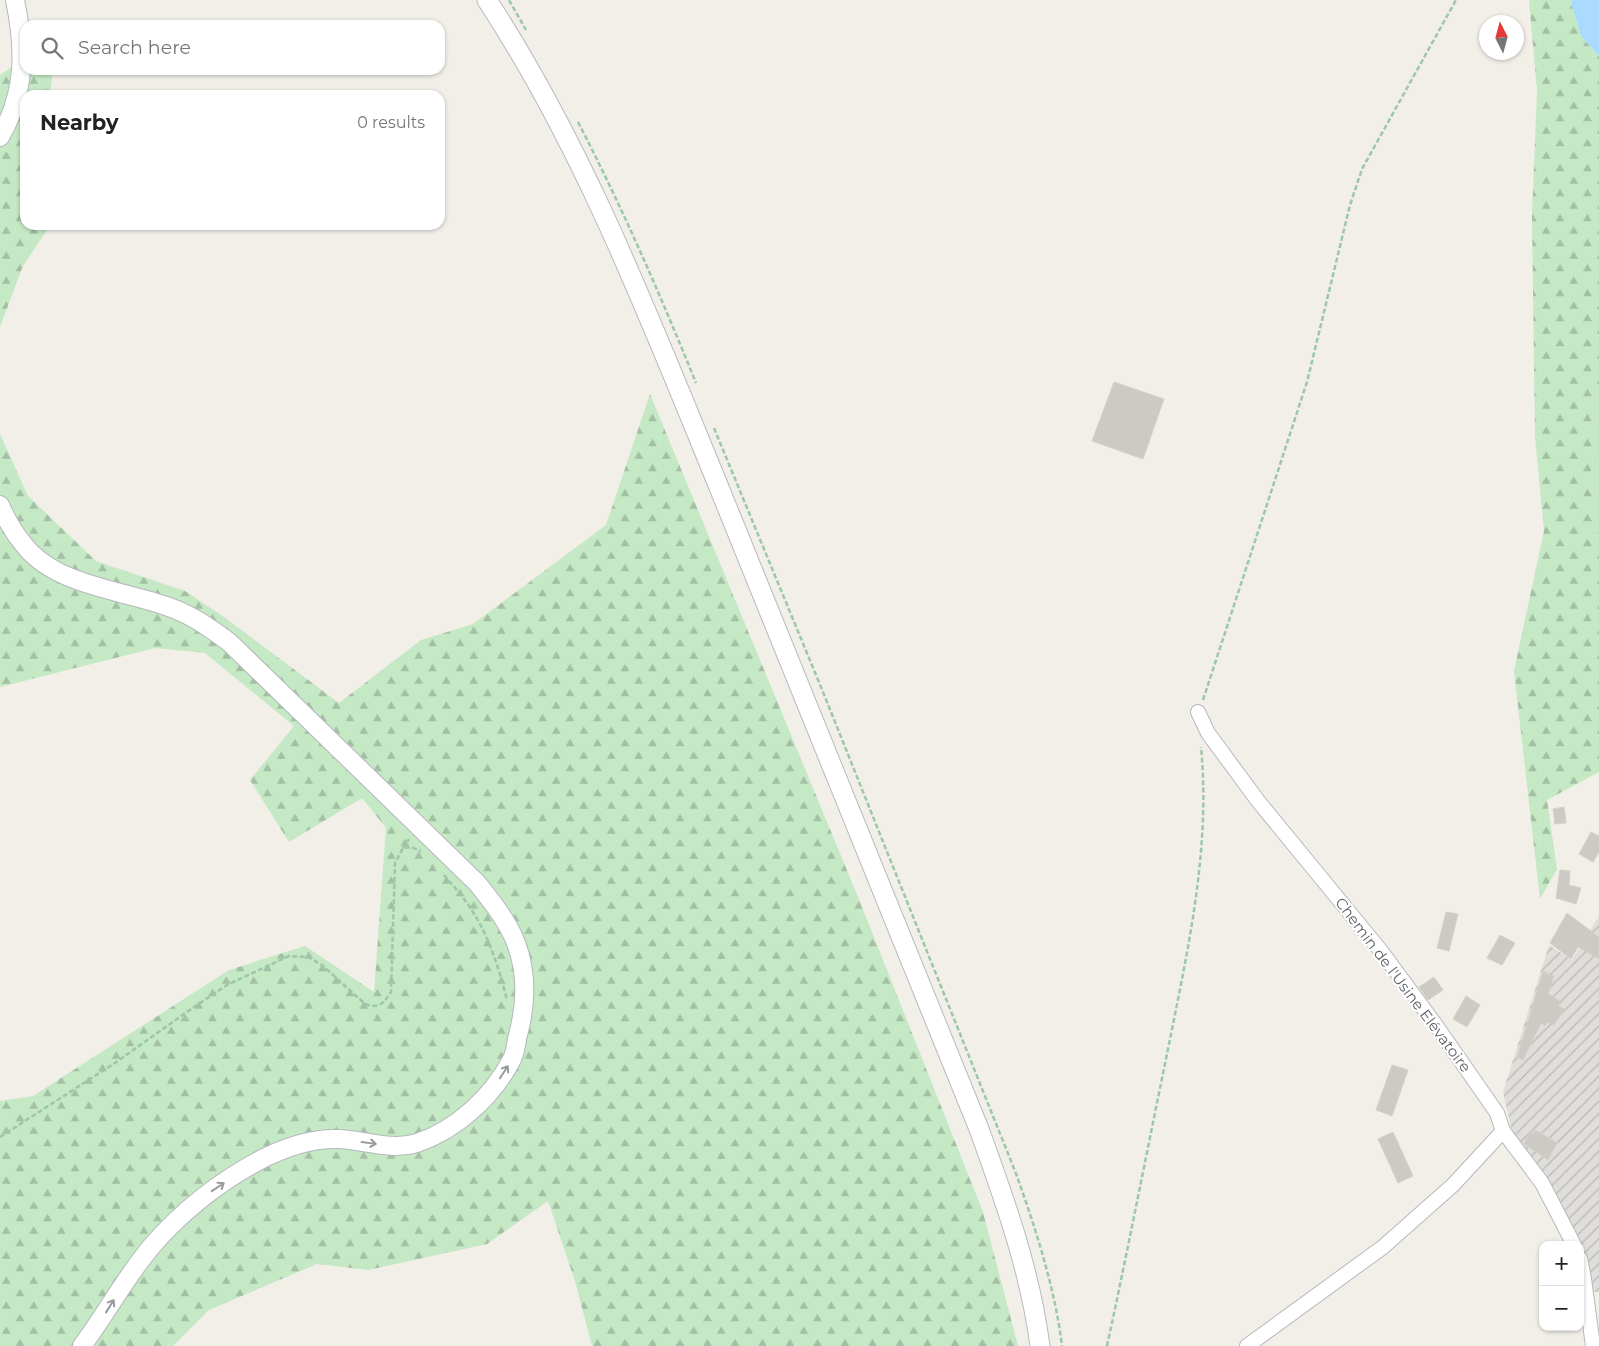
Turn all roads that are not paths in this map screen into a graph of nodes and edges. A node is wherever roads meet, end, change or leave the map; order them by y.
1 (14, 0) edge
2 (487, 0) edge
3 (20, 33) edge
4 (22, 75) edge
5 (0, 137) edge
6 (0, 505) edge
7 (1198, 712) road end
8 (1504, 1131) junction
9 (1572, 1241) edge
10 (1584, 1285) edge
11 (82, 1346) edge
12 (1040, 1346) edge
13 (1247, 1346) edge
14 (1593, 1346) edge

1 - 3 street
2 - 12 main road
4 - 5 street
11 -> 6 street
7 - 8 street, Chemin de l'Usine Elévatoire
8 - 9 street, Chemin de l'Usine Elévatoire
8 - 13 street
10 - 14 street

